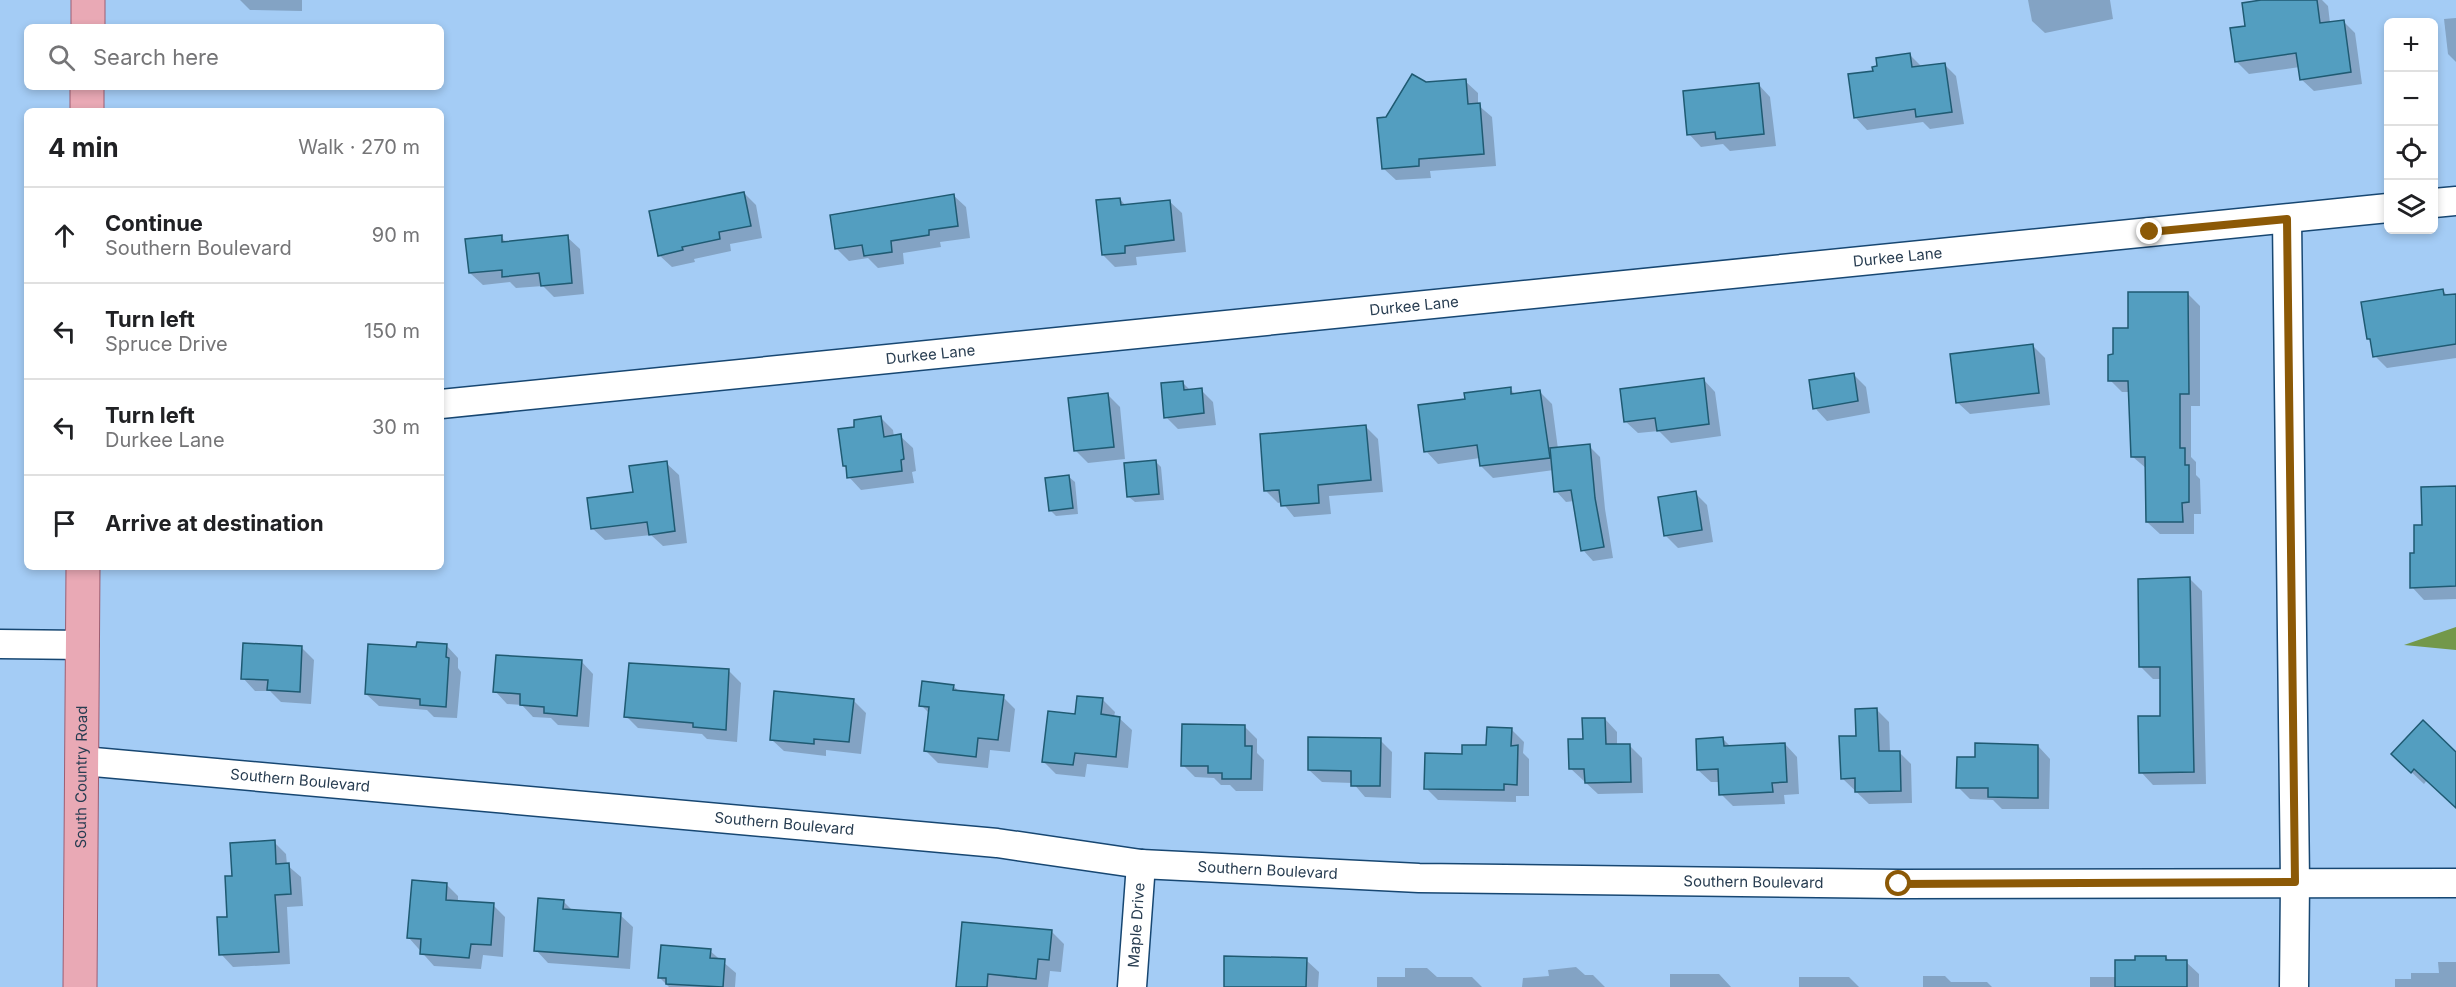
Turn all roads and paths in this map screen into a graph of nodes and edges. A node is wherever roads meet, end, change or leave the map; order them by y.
1 (88, 0) edge
2 (88, 24) edge
3 (87, 90) edge
4 (87, 108) edge
5 (2456, 201) edge
6 (2438, 203) edge
7 (2384, 208) edge
8 (2287, 219) junction
9 (444, 404) edge
10 (83, 570) edge
11 (0, 644) edge
12 (84, 645) junction
13 (82, 761) junction
14 (1141, 864) junction
15 (2295, 882) junction
16 (2456, 883) edge
17 (80, 987) edge
18 (1131, 987) edge
19 (2294, 987) edge

1 - 2 main road
3 - 4 main road
5 - 6 street
7 - 8 street, Durkee Lane
8 - 9 street, Durkee Lane
8 - 15 street
10 - 12 main road, South Country Road
11 - 12 street
12 - 13 main road, South Country Road
13 - 14 street, Southern Boulevard
13 - 17 main road, South Country Road
14 - 15 street, Southern Boulevard
14 - 18 street, Maple Drive
15 - 16 street, Southern Boulevard
15 - 19 street

